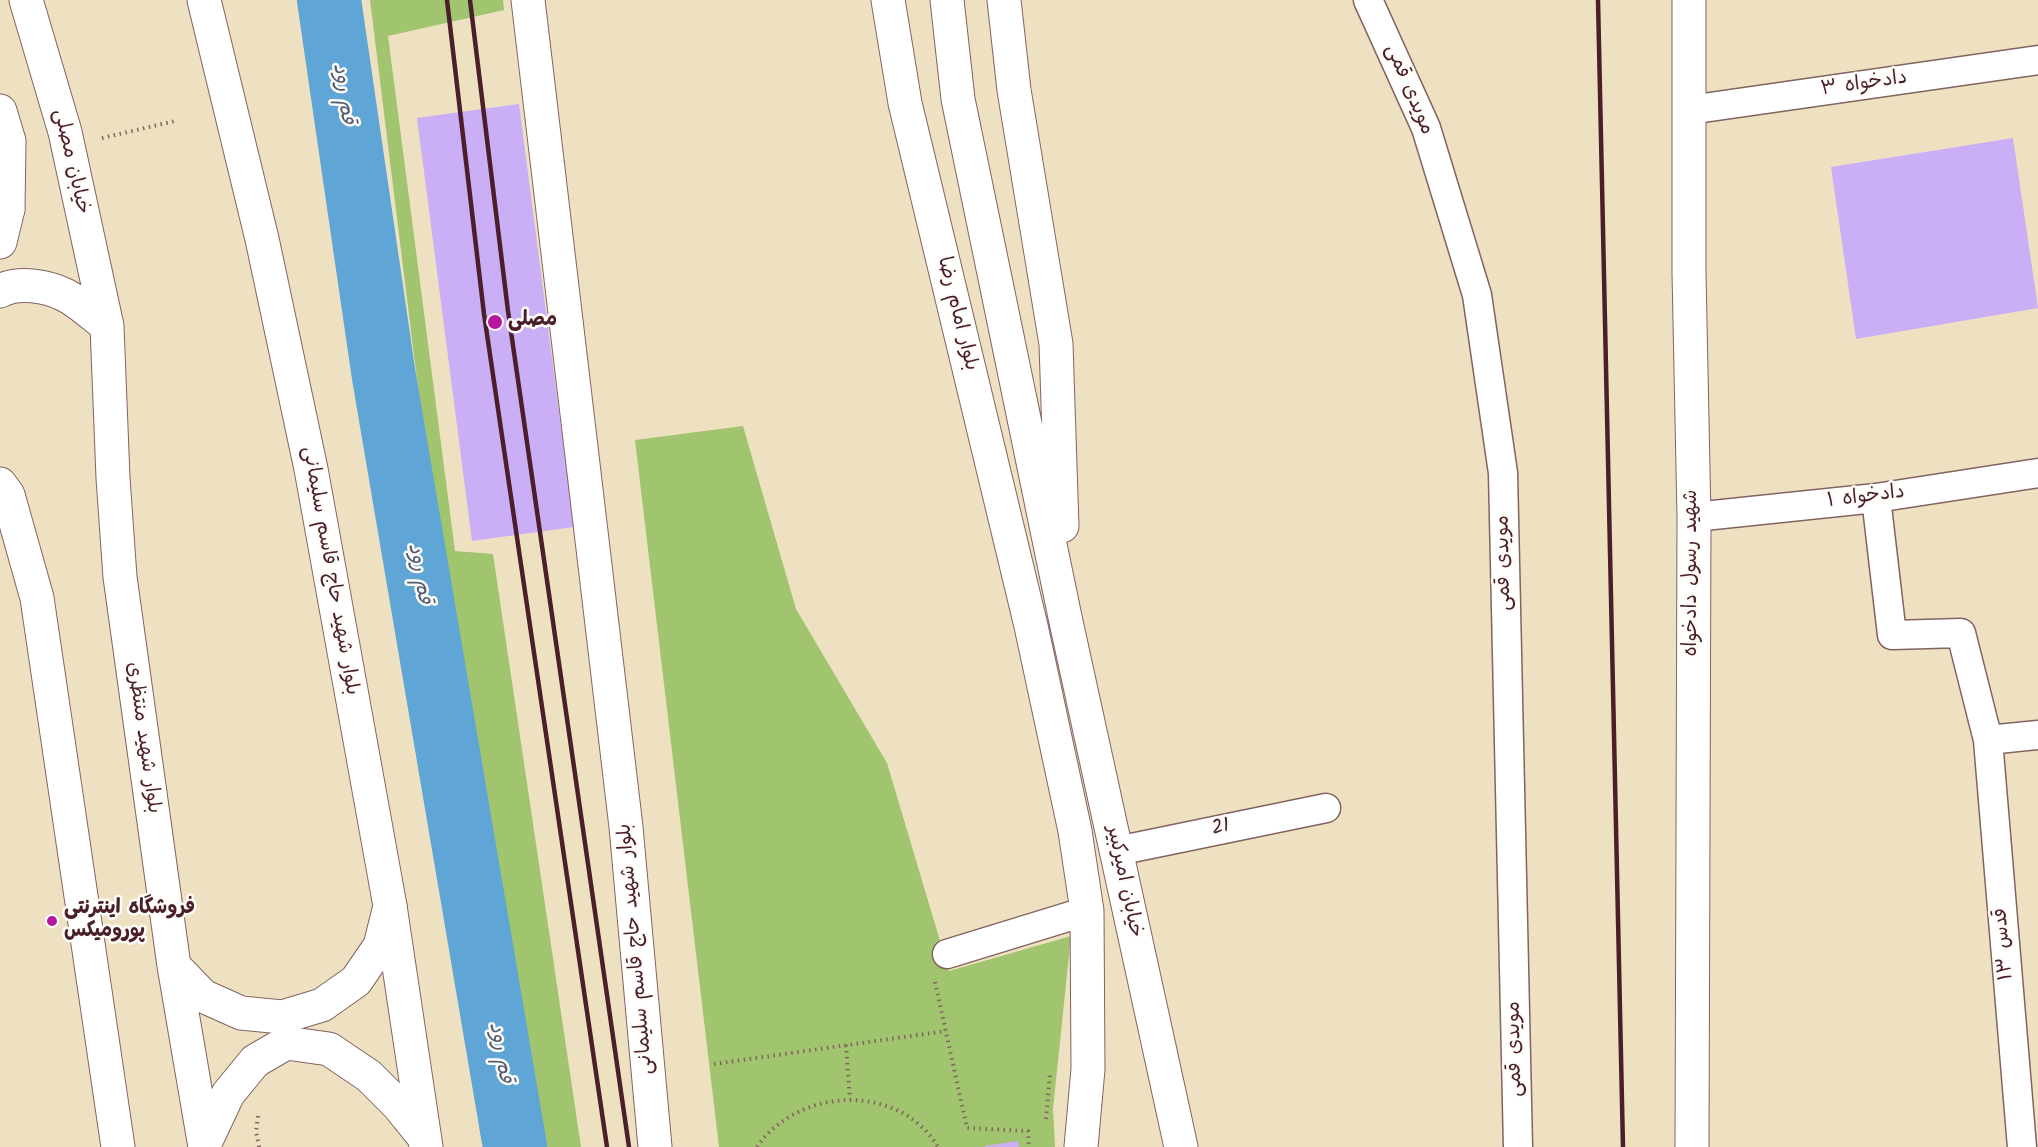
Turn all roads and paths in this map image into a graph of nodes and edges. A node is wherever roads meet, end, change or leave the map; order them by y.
1 (26, 0) edge
2 (204, 0) edge
3 (528, 0) edge
4 (888, 0) edge
5 (947, 0) edge
6 (1004, 0) edge
7 (1368, 0) edge
8 (1689, 0) edge
9 (2038, 60) edge
10 (1689, 110) junction
11 (0, 111) edge
12 (4, 214) edge
13 (0, 242) edge
14 (0, 291) edge
15 (107, 326) junction
16 (2038, 473) edge
17 (0, 484) edge
18 (1876, 498) junction
19 (1694, 517) junction
20 (1065, 617) junction
21 (1031, 626) joint
22 (2038, 735) edge
23 (1988, 740) junction
24 (1326, 808) dead end
25 (1116, 851) junction
26 (390, 906) junction
27 (1087, 911) junction
28 (947, 954) joint
29 (174, 966) junction
30 (946, 1031) junction
31 (846, 1045) junction
32 (714, 1064) dead end
33 (850, 1099) junction
34 (1177, 1141) edge
35 (425, 1142) edge
36 (205, 1145) edge
37 (118, 1147) edge
38 (655, 1147) edge
39 (757, 1147) edge
40 (938, 1147) edge
41 (1029, 1147) edge
42 (1081, 1147) edge
43 (1518, 1147) edge
44 (1692, 1147) edge
45 (2022, 1147) edge

1 - 15 main road, خیابان مصلی
2 - 26 main road, بلوار شهید حاج قاسم سلیمانی
3 - 38 main road, بلوار شهید حاج قاسم سلیمانی
4 - 21 main road, بلوار امام رضا
5 - 20 main road
6 - 20 main road
7 - 43 street, مویدی قمی
8 - 10 main road, شهید رسول دادخواه
9 - 10 street, دادخواه ۳
10 - 19 main road, شهید رسول دادخواه
11 - 12 main road
12 - 13 main road
14 - 15 main road
15 - 29 main road, بلوار شهید منتظری
16 - 18 street, دادخواه ۱
17 - 37 main road
18 - 19 street, دادخواه ۱
18 - 23 street, قدس ۱۳
19 - 44 main road, شهید رسول دادخواه
20 - 25 main road, خیابان امیرکبیر
21 - 27 main road, خیابان امیرکبیر
22 - 23 street
23 - 45 street, قدس ۱۳
24 - 25 street, 21
25 - 34 main road, خیابان امیرکبیر
26 - 29 main road
26 - 35 main road, بلوار شهید حاج قاسم سلیمانی
27 - 28 street
27 - 42 main road, خیابان امیرکبیر
28 - 30 path
29 - 36 main road, بلوار شهید منتظری
30 - 31 path
30 - 41 path
31 - 32 path
31 - 33 path
33 - 39 path
33 - 40 path
35 - 36 main road

